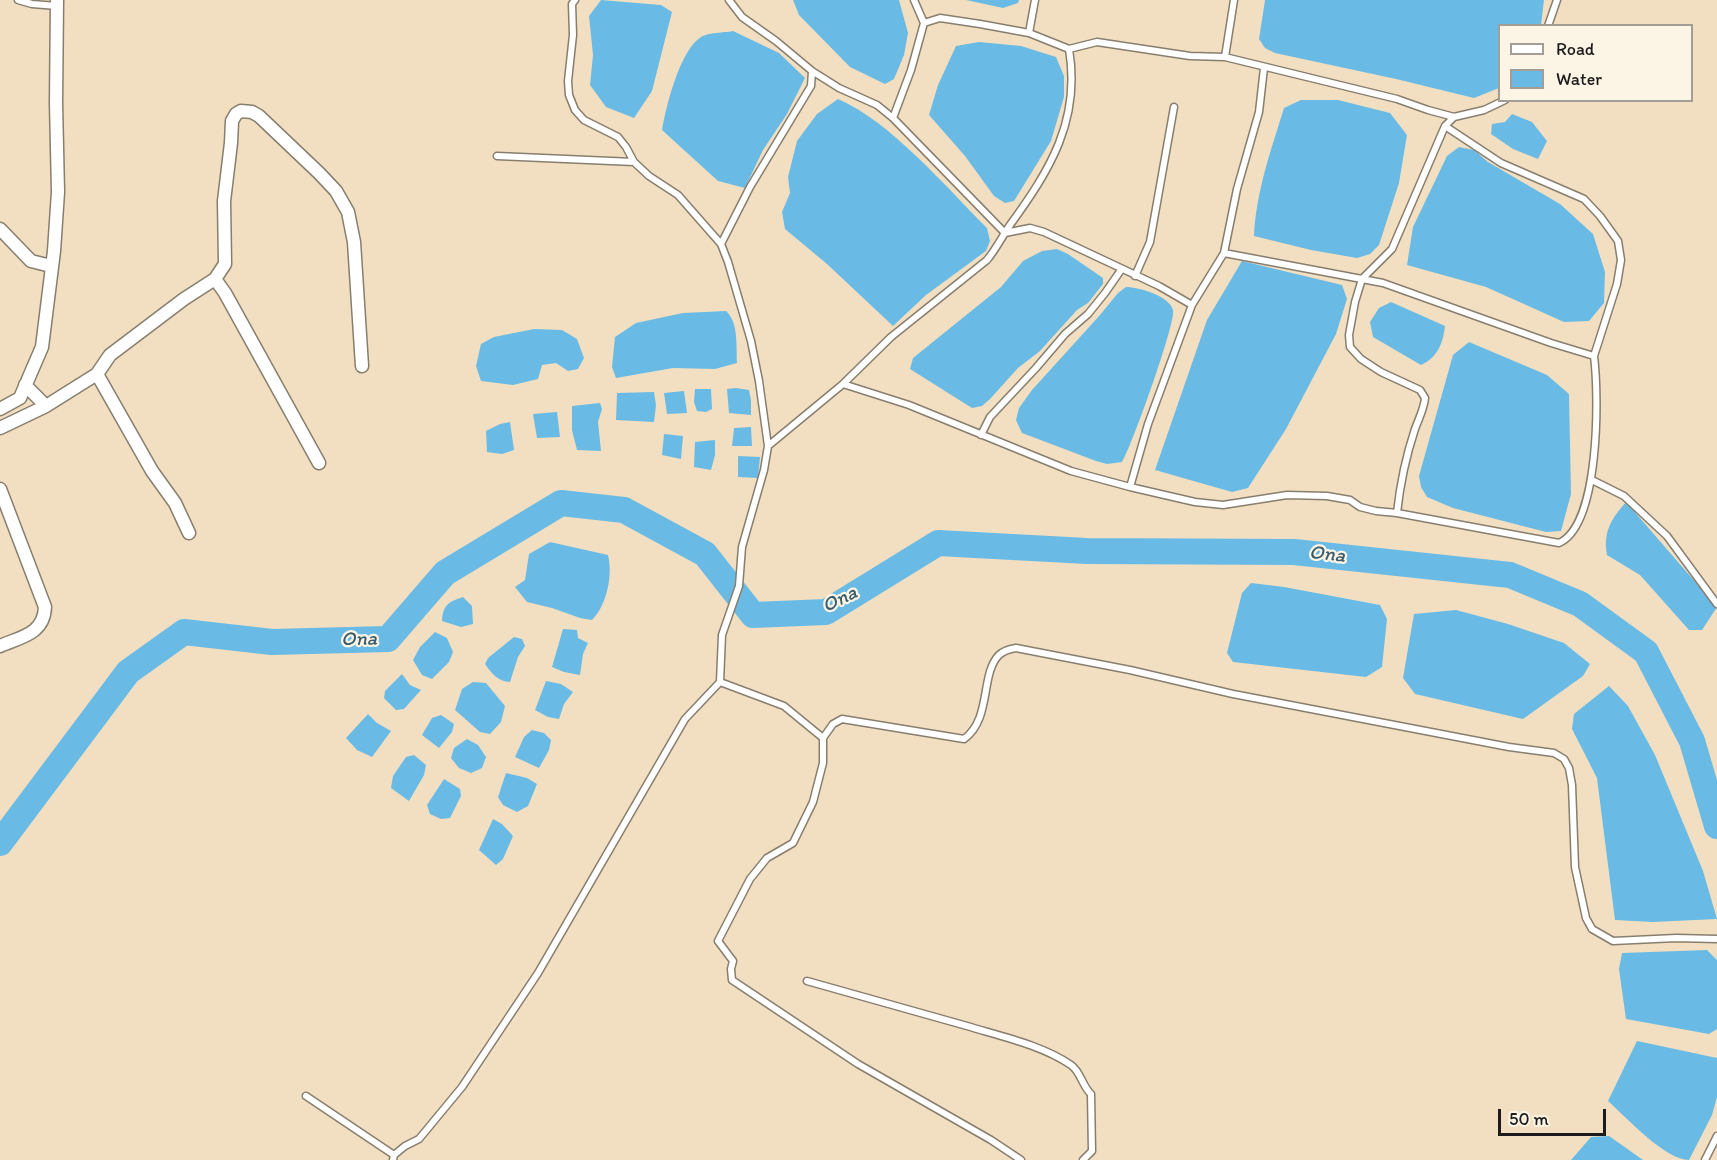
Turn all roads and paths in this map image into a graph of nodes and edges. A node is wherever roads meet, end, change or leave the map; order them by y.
1 (18, 0) edge
2 (575, 0) edge
3 (729, 0) edge
4 (914, 0) edge
5 (1035, 0) edge
6 (1234, 0) edge
7 (1557, 0) edge
8 (57, 3) edge
9 (924, 23) junction
10 (1549, 24) edge
11 (1029, 33) junction
12 (1069, 49) junction
13 (1225, 57) junction
14 (1264, 68) junction
15 (812, 71) junction
16 (1501, 102) edge
17 (1174, 107) dead end
18 (1454, 117) junction
19 (894, 118) junction
20 (1445, 126) junction
21 (497, 156) dead end
22 (634, 162) junction
23 (0, 229) edge
24 (1005, 233) junction
25 (721, 244) junction
26 (1224, 253) junction
27 (51, 266) junction
28 (1121, 270) junction
29 (1135, 276) junction
30 (215, 279) junction
31 (1362, 279) junction
32 (1192, 305) junction
33 (1594, 356) junction
34 (362, 366) dead end
35 (97, 374) junction
36 (843, 384) junction
37 (25, 385) junction
38 (46, 406) junction
39 (0, 409) edge
40 (0, 428) edge
41 (981, 435) junction
42 (768, 446) junction
43 (319, 463) dead end
44 (1592, 480) junction
45 (1130, 487) junction
46 (0, 489) edge
47 (1397, 513) junction
48 (189, 533) dead end
49 (1717, 604) edge
50 (0, 646) edge
51 (720, 682) junction
52 (823, 738) junction
53 (1717, 939) edge
54 (807, 981) dead end
55 (306, 1095) dead end
56 (1717, 1136) edge
57 (393, 1157) edge
58 (1021, 1160) edge
59 (1083, 1160) edge
60 (1705, 1160) edge

1 - 8 lane
2 - 22 lane
3 - 15 lane
4 - 9 lane
5 - 11 lane
6 - 13 lane
7 - 10 lane
8 - 27 street
9 - 11 lane
9 - 19 lane
11 - 12 lane
12 - 13 lane
12 - 24 lane
13 - 14 lane
14 - 18 lane
14 - 26 lane
15 - 19 lane
15 - 25 lane
16 - 18 lane
17 - 29 lane
18 - 20 lane
19 - 24 lane
20 - 31 lane
20 - 33 lane
21 - 22 lane
22 - 25 lane
23 - 27 street
24 - 28 lane
24 - 36 lane
25 - 42 lane
26 - 31 lane
26 - 32 lane
27 - 37 street
28 - 29 lane
28 - 41 lane
29 - 32 lane
30 - 34 street
30 - 35 street
30 - 43 street
31 - 33 lane
31 - 47 lane
32 - 45 lane
33 - 44 lane
35 - 38 street
35 - 48 street
36 - 41 lane
36 - 42 lane
37 - 38 street
37 - 39 street
38 - 40 street
41 - 45 lane
42 - 51 lane
44 - 47 lane
44 - 49 lane
45 - 47 lane
46 - 50 street
51 - 52 lane
51 - 57 lane
52 - 53 lane
52 - 58 lane
54 - 59 lane
55 - 57 lane
56 - 60 lane

